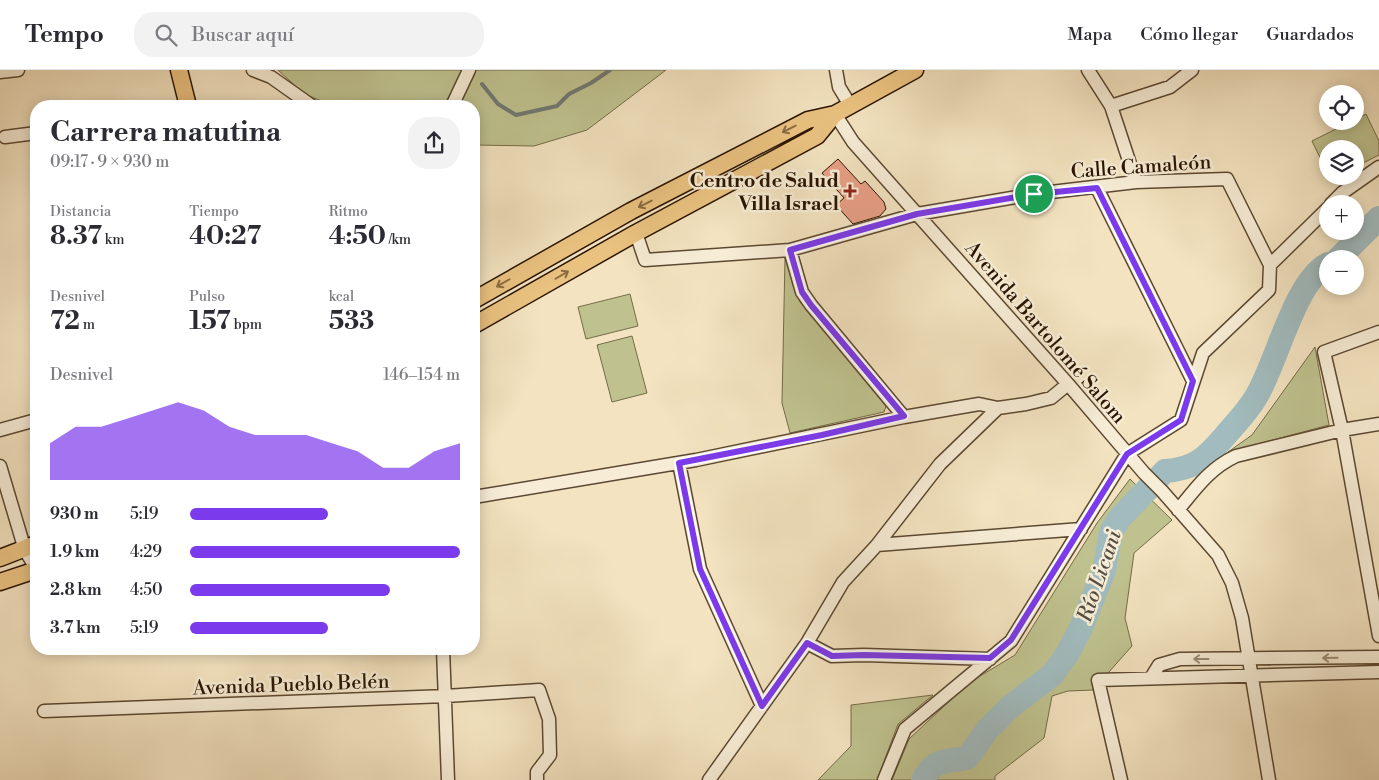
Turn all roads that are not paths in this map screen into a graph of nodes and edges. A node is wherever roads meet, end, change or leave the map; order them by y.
1 (18, 70) edge
2 (179, 70) edge
3 (253, 70) edge
4 (470, 70) edge
5 (836, 70) edge
6 (915, 70) edge
7 (1088, 70) edge
8 (1192, 70) edge
9 (0, 72) edge
10 (186, 100) edge
11 (303, 100) edge
12 (455, 100) edge
13 (850, 105) junction
14 (1112, 106) junction
15 (835, 114) junction
16 (30, 134) edge
17 (5, 137) dead end
18 (1379, 167) edge
19 (1136, 182) junction
20 (1097, 188) junction
21 (1340, 195) edge
22 (917, 214) junction
23 (1319, 217) edge
24 (636, 233) junction
25 (790, 250) junction
26 (1270, 265) junction
27 (480, 297) edge
28 (480, 323) edge
29 (1379, 332) edge
30 (1193, 381) junction
31 (1068, 384) junction
32 (998, 408) junction
33 (904, 416) junction
34 (30, 422) edge
35 (1379, 424) edge
36 (0, 430) edge
37 (1342, 430) junction
38 (1127, 454) junction
39 (679, 463) junction
40 (0, 466) edge
41 (480, 496) edge
42 (1178, 510) junction
43 (1080, 529) junction
44 (30, 544) edge
45 (877, 545) junction
46 (30, 547) edge
47 (0, 558) edge
48 (30, 571) edge
49 (0, 582) edge
50 (1379, 636) edge
51 (807, 643) junction
52 (443, 655) edge
53 (1379, 657) edge
54 (990, 658) junction
55 (1250, 659) junction
56 (1379, 672) edge
57 (1253, 676) junction
58 (1150, 678) junction
59 (446, 696) junction
60 (762, 706) junction
61 (44, 711) dead end
62 (448, 780) edge
63 (536, 780) edge
64 (709, 780) edge
65 (884, 780) edge
66 (1121, 780) edge
67 (1269, 780) edge

1 - 9 street
2 - 10 main road
3 - 11 street
4 - 12 street
5 - 13 street
6 - 13 main road
7 - 14 street
8 - 14 street
13 - 15 main road
14 - 19 street
15 - 22 street, Avenida Bartolomé Salom
15 - 24 main road
15 -> 27 main road
16 - 17 street
18 - 21 street
19 - 20 street, Calle Camaleón
19 - 26 street, Calle Camaleón
20 - 22 street, Calle Camaleón
20 - 30 street
22 - 25 street, Calle Camaleón
22 - 31 street, Avenida Bartolomé Salom
23 - 26 street
24 - 25 street, Calle Camaleón
28 -> 24 main road
25 - 33 street
26 - 30 street
29 - 37 street
30 - 38 street
31 - 32 street
31 - 38 street, Avenida Bartolomé Salom
32 - 33 street
32 - 45 street
33 - 39 street
34 - 36 street
35 - 37 street
37 - 42 street
37 - 50 street
38 - 42 street, Avenida Bartolomé Salom
38 - 43 street
39 - 41 street
39 - 60 street
40 - 44 street
42 - 55 street, Avenida Bartolomé Salom
43 - 45 street
43 - 54 street
45 - 51 street
46 - 47 main road
48 - 49 main road
51 - 54 street
51 - 60 street
52 - 59 street
53 -> 55 street
54 - 65 street
55 - 57 street, Avenida Bartolomé Salom
55 -> 58 street
56 - 57 street
57 - 58 street
57 - 67 street, Avenida Bartolomé Salom
58 - 66 street
59 - 61 street, Avenida Pueblo Belén
59 - 62 street
59 - 63 street, Avenida Pueblo Belén
60 - 64 street

